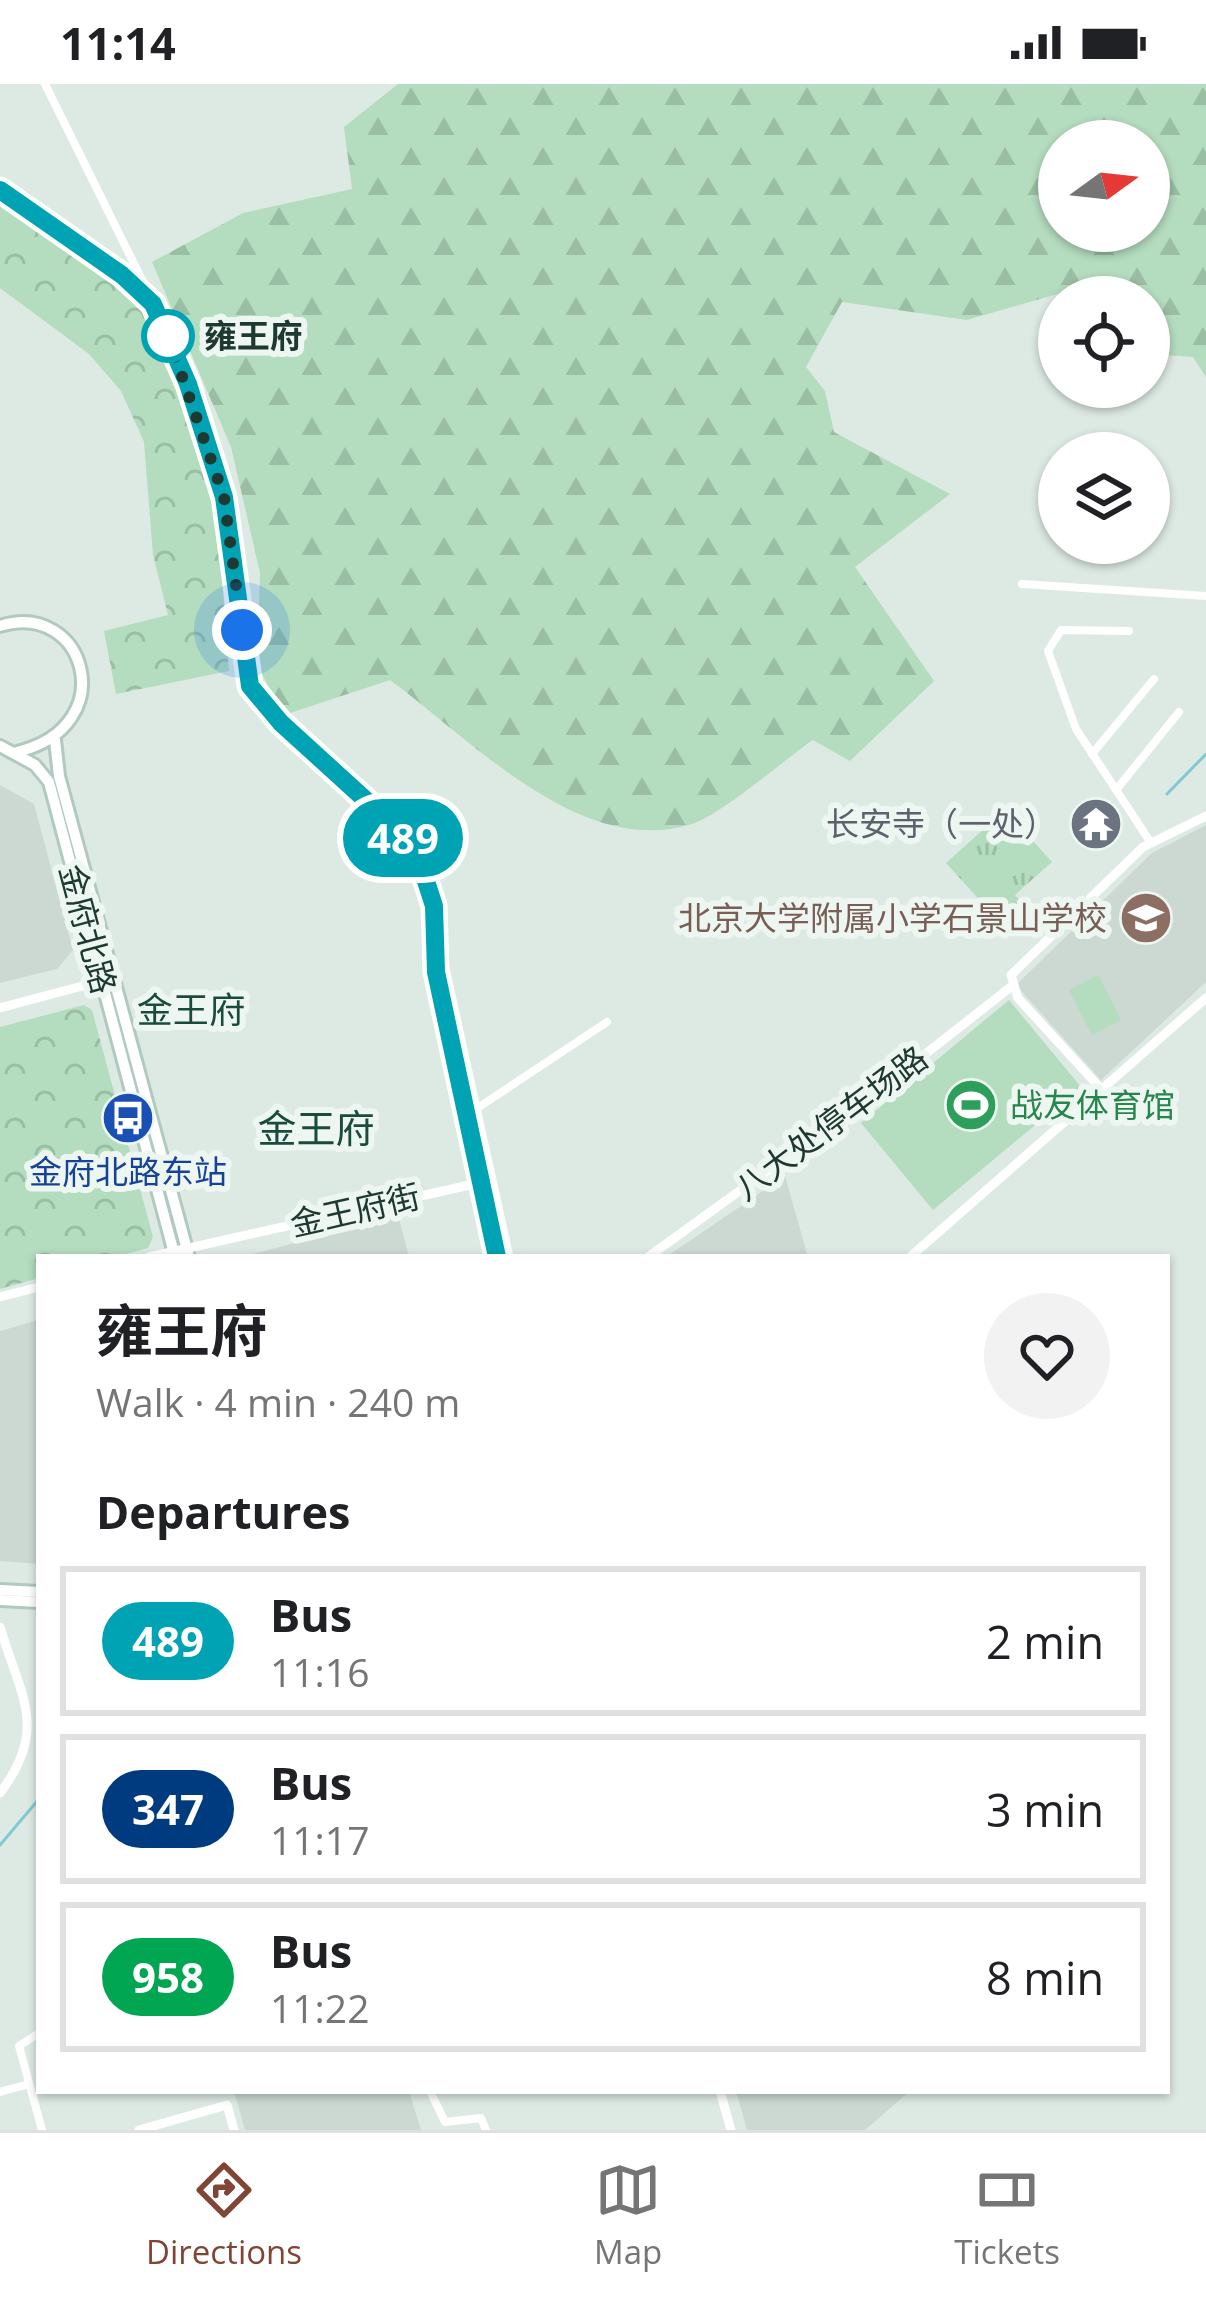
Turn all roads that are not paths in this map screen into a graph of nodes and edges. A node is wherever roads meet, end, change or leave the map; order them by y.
1 (45, 84) edge
2 (0, 190) edge
3 (153, 304) junction
4 (1022, 584) dead end
5 (1206, 596) edge
6 (4, 623) edge
7 (1129, 631) dead end
8 (1154, 679) dead end
9 (1179, 712) dead end
10 (55, 740) junction
11 (0, 746) edge
12 (17, 752) junction
13 (1093, 754) junction
14 (1116, 790) junction
15 (1204, 818) edge
16 (1151, 843) junction
17 (108, 979) junction
18 (1012, 986) junction
19 (1206, 998) edge
20 (0, 1009) edge
21 (607, 1022) dead end
22 (1102, 1090) junction
23 (472, 1112) junction
24 (486, 1181) junction
25 (181, 1253) edge
26 (497, 1254) edge
27 (508, 1254) edge
28 (652, 1254) edge
29 (913, 1254) edge
30 (36, 1288) edge
31 (0, 1298) edge
32 (0, 1590) edge
33 (36, 1592) edge
34 (0, 1600) edge
35 (36, 1602) edge
36 (0, 1627) edge
37 (0, 1793) edge
38 (36, 2035) edge
39 (29, 2084) junction
40 (0, 2092) edge
41 (431, 2094) edge
42 (722, 2094) edge
43 (42, 2130) edge
44 (139, 2130) edge
45 (234, 2130) edge
46 (486, 2130) edge
47 (731, 2130) edge

1 - 3 street
2 - 3 street
3 - 23 street
4 - 5 street
6 - 10 main road
7 - 13 street
8 - 13 street
9 - 14 street
10 - 12 main road
10 - 17 main road, 金府北路
11 - 12 main road
12 - 17 main road, 金府北路
13 - 14 street
14 - 16 street
15 - 16 street, 八大处停车场路
16 - 18 street, 八大处停车场路
17 - 20 street
17 - 25 main road, 金府北路
18 - 22 street
18 - 28 street, 八大处停车场路
19 - 22 street
21 - 23 street
22 - 29 street
23 - 24 street
24 - 25 street, 金王府街
24 - 26 street
24 - 27 street
30 - 31 street
32 - 33 main road
34 - 35 main road
36 - 37 street
38 - 39 street
39 - 40 street
39 - 43 street
41 - 46 street
42 - 47 street
44 - 45 street

